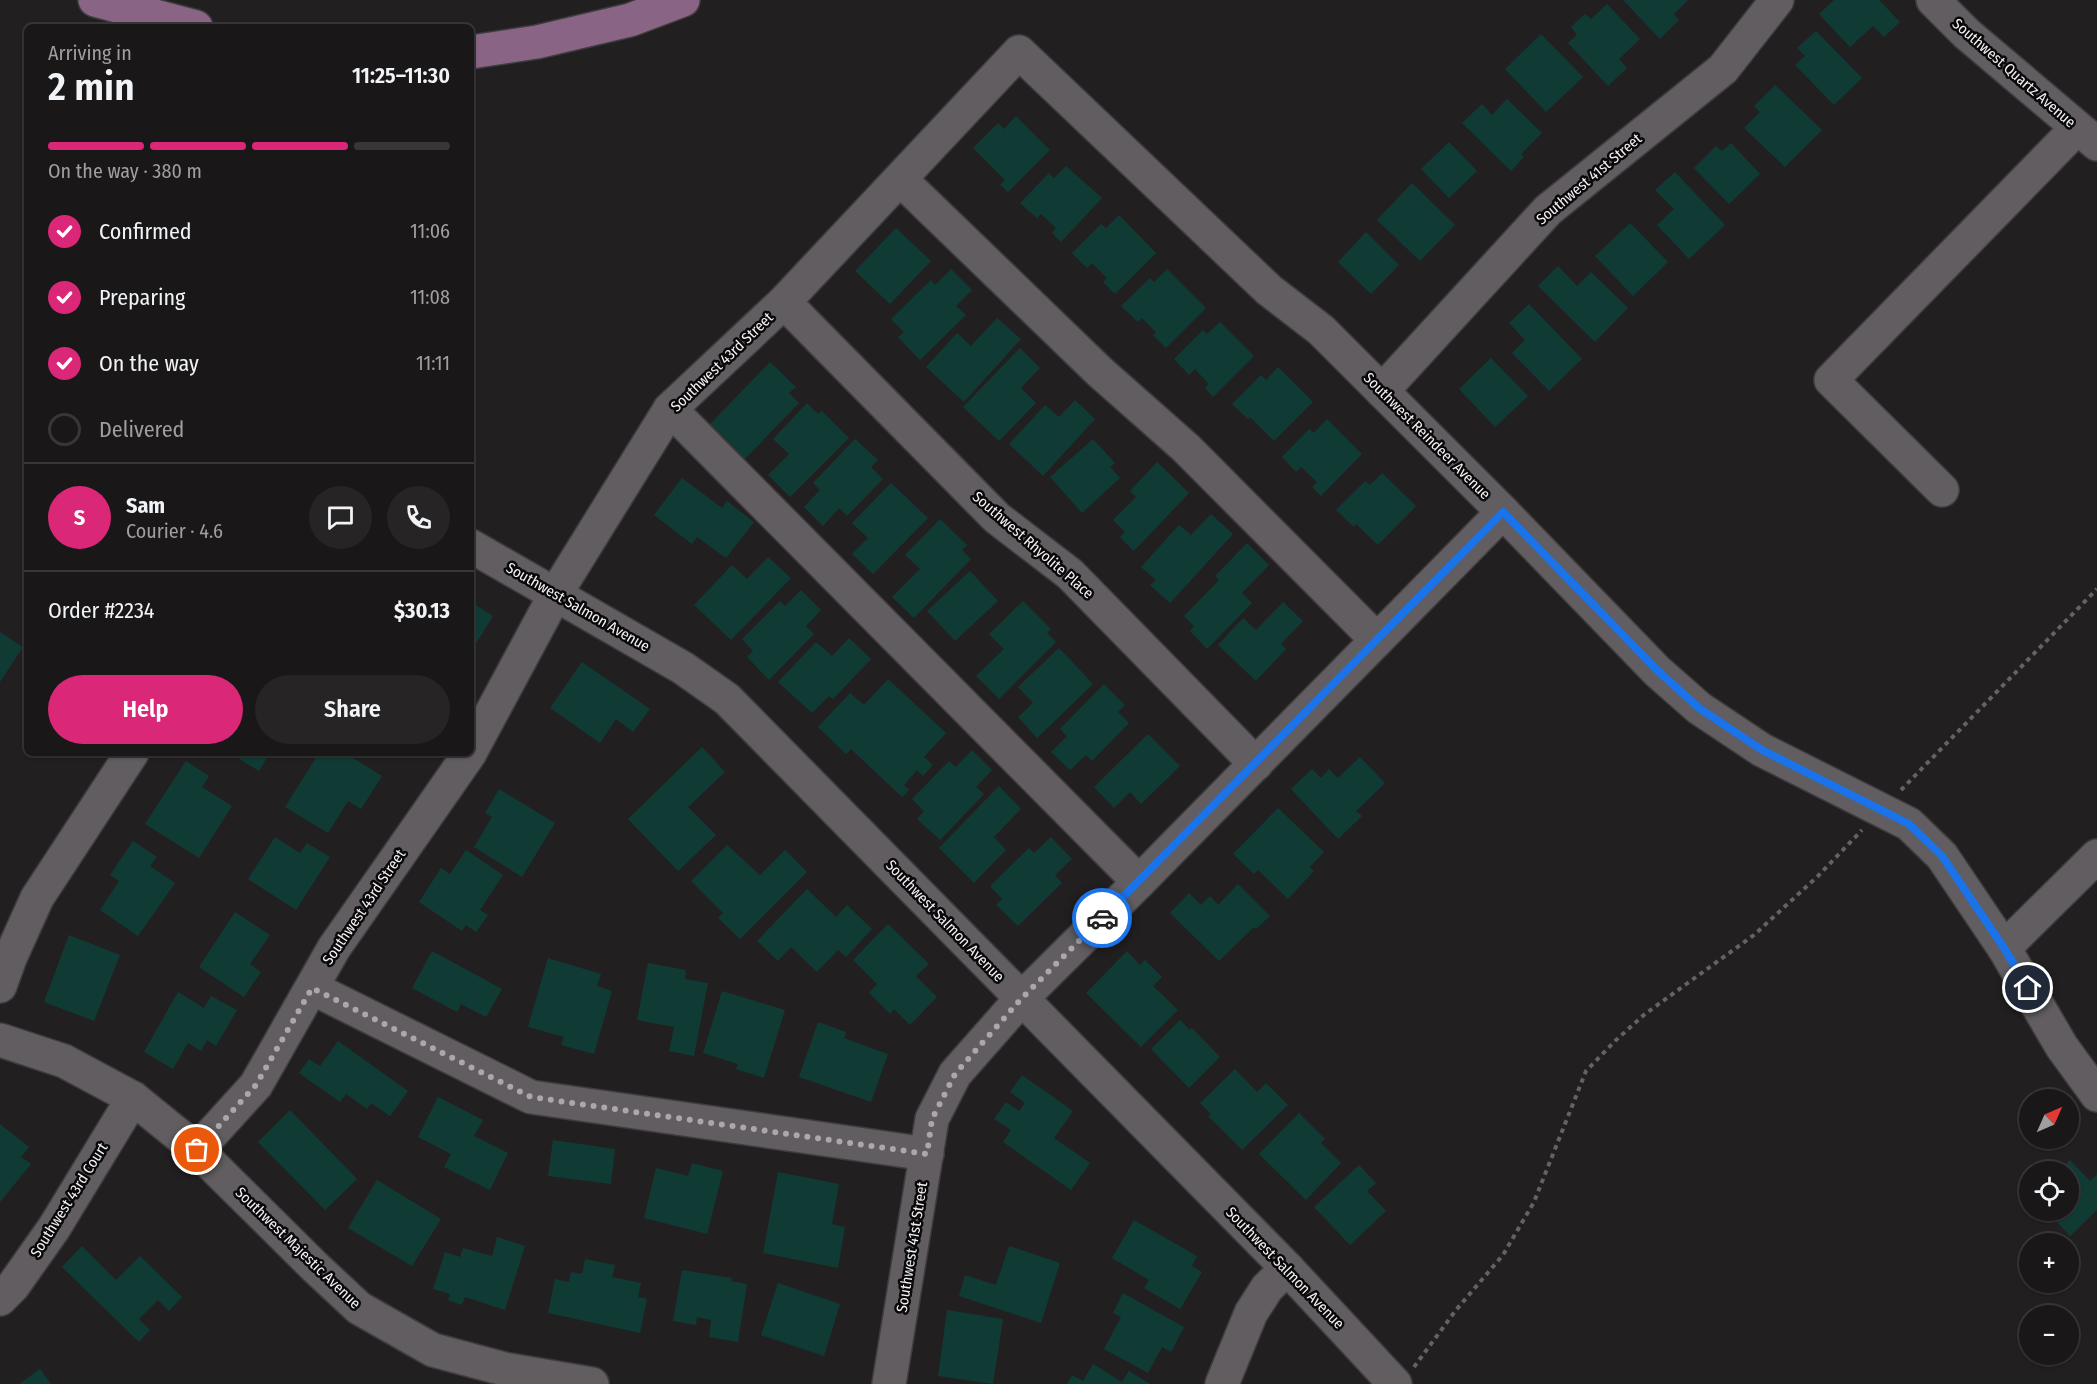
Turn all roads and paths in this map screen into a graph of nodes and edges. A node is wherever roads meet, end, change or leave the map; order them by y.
1 (94, 0) edge
2 (683, 0) edge
3 (1778, 0) edge
4 (1933, 0) edge
5 (184, 24) edge
6 (474, 52) edge
7 (1019, 52) joint
8 (2087, 136) edge
9 (900, 178) junction
10 (784, 302) junction
11 (1382, 391) junction
12 (670, 410) junction
13 (1942, 490) dead end
14 (1503, 512) junction
15 (474, 548) edge
16 (2097, 589) edge
17 (556, 593) junction
18 (1377, 640) junction
19 (474, 745) edge
20 (130, 756) edge
21 (467, 756) edge
22 (1256, 764) junction
23 (1881, 810) junction
24 (2097, 856) edge
25 (1139, 882) junction
26 (2004, 948) junction
27 (0, 986) edge
28 (312, 988) junction
29 (1021, 999) junction
30 (0, 1040) edge
31 (2097, 1095) edge
32 (133, 1098) junction
33 (197, 1150) junction
34 (927, 1154) junction
35 (1287, 1268) junction
36 (0, 1299) edge
37 (1402, 1379) edge
38 (581, 1383) edge
39 (889, 1384) edge
40 (1222, 1384) edge

1 - 5 main road
2 - 6 main road
3 - 11 street, Southwest 41st Street
4 - 8 street, Southwest Quartz Avenue
7 - 9 street, Southwest 43rd Street
7 - 11 street, Southwest Reindeer Avenue
8 - 13 street
9 - 10 street, Southwest 43rd Street
9 - 18 street
10 - 12 street, Southwest 43rd Street
10 - 22 street, Southwest Rhyolite Place
11 - 14 street, Southwest Reindeer Avenue
12 - 17 street, Southwest 43rd Street
12 - 25 street
14 - 18 street, Southwest 41st Street
14 - 23 street, Southwest Reindeer Avenue
15 - 17 street, Southwest Salmon Avenue
16 - 23 path
17 - 19 street, Southwest 43rd Street
17 - 29 street, Southwest Salmon Avenue
18 - 22 street, Southwest 41st Street
20 - 27 street
21 - 28 street, Southwest 43rd Street
22 - 25 street, Southwest 41st Street
23 - 26 street, Southwest Reindeer Avenue
23 - 37 path
24 - 26 street
25 - 29 street, Southwest 41st Street
26 - 31 street, Southwest Reindeer Avenue
28 - 33 street, Southwest 43rd Street
28 - 34 street
29 - 34 street, Southwest 41st Street
29 - 35 street, Southwest Salmon Avenue
30 - 32 street, Southwest Majestic Avenue
32 - 33 street, Southwest Majestic Avenue
32 - 36 street, Southwest 43rd Court
33 - 38 street, Southwest Majestic Avenue
34 - 39 street, Southwest 41st Street
35 - 37 street, Southwest Salmon Avenue
35 - 40 street

